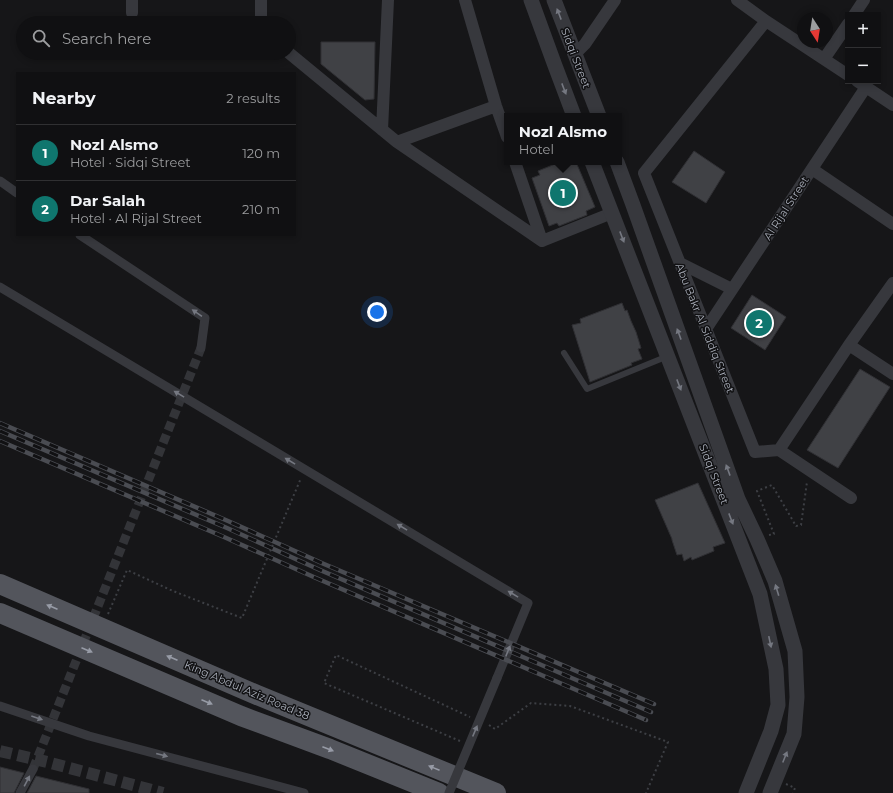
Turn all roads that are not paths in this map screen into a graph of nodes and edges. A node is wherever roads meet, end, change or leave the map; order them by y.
1 (132, 0) edge
2 (261, 0) edge
3 (388, 0) edge
4 (465, 0) edge
5 (531, 0) edge
6 (554, 0) edge
7 (615, 0) edge
8 (737, 0) edge
9 (864, 0) edge
10 (856, 12) edge
11 (132, 13) dead end
12 (261, 16) edge
13 (766, 21) junction
14 (845, 28) edge
15 (575, 54) junction
16 (296, 59) edge
17 (824, 59) junction
18 (554, 63) junction
19 (845, 73) edge
20 (861, 84) edge
21 (893, 105) edge
22 (496, 106) junction
23 (573, 113) edge
24 (598, 113) edge
25 (504, 129) edge
26 (382, 130) junction
27 (396, 142) junction
28 (516, 165) edge
29 (593, 165) edge
30 (617, 165) edge
31 (812, 169) junction
32 (0, 181) edge
33 (16, 191) edge
34 (633, 204) junction
35 (612, 213) junction
36 (893, 224) edge
37 (82, 236) edge
38 (542, 241) junction
39 (680, 263) junction
40 (893, 282) edge
41 (0, 287) edge
42 (732, 289) junction
43 (706, 329) junction
44 (848, 345) junction
45 (202, 348) tunnel mouth
46 (564, 353) dead end
47 (668, 356) junction
48 (893, 374) edge
49 (779, 450) junction
50 (851, 498) dead end
51 (757, 539) junction
52 (741, 546) junction
53 (0, 584) edge
54 (0, 613) edge
55 (0, 706) edge
56 (33, 769) tunnel mouth
57 (20, 793) edge
58 (304, 793) edge
59 (439, 793) edge
60 (449, 793) edge
61 (496, 793) edge
62 (746, 793) edge
63 (770, 793) edge

1 - 11 street
2 - 12 street
3 - 26 street
4 - 22 street
5 - 18 street, Sidqi Street
15 -> 6 street, Sidqi Street
7 - 15 street
8 - 13 street
9 - 10 street
13 - 17 street
13 - 39 street, Abu Bakr Al Siddiq Street
14 - 17 street
15 - 18 street
15 - 24 street, Sidqi Street
16 - 26 street
17 - 19 street
18 -> 23 street, Sidqi Street
20 - 21 street
20 - 31 street, Al Rijal Street
22 - 25 street
22 - 27 street
26 - 27 street
27 - 38 street
28 - 38 street
29 - 35 street, Sidqi Street
30 - 34 street, Sidqi Street
31 - 36 street
31 - 42 street, Al Rijal Street
32 - 33 street
34 - 35 street
51 -> 34 street, Sidqi Street
35 - 38 street
35 -> 47 street, Sidqi Street
45 -> 37 street
39 - 42 street
39 - 43 street, Abu Bakr Al Siddiq Street
40 - 44 street
60 -> 41 street, bridge
42 - 43 street, Al Rijal Street
43 - 49 street, Abu Bakr Al Siddiq Street
44 - 48 street
44 - 49 street
46 - 47 lane
47 -> 52 street, Sidqi Street
49 - 50 street
51 - 52 street
63 -> 51 street, Sidqi Street
52 -> 62 street, Sidqi Street
61 -> 53 main road, King Abdul Aziz Road 38
54 -> 59 main road
55 -> 58 street
57 -> 56 street

